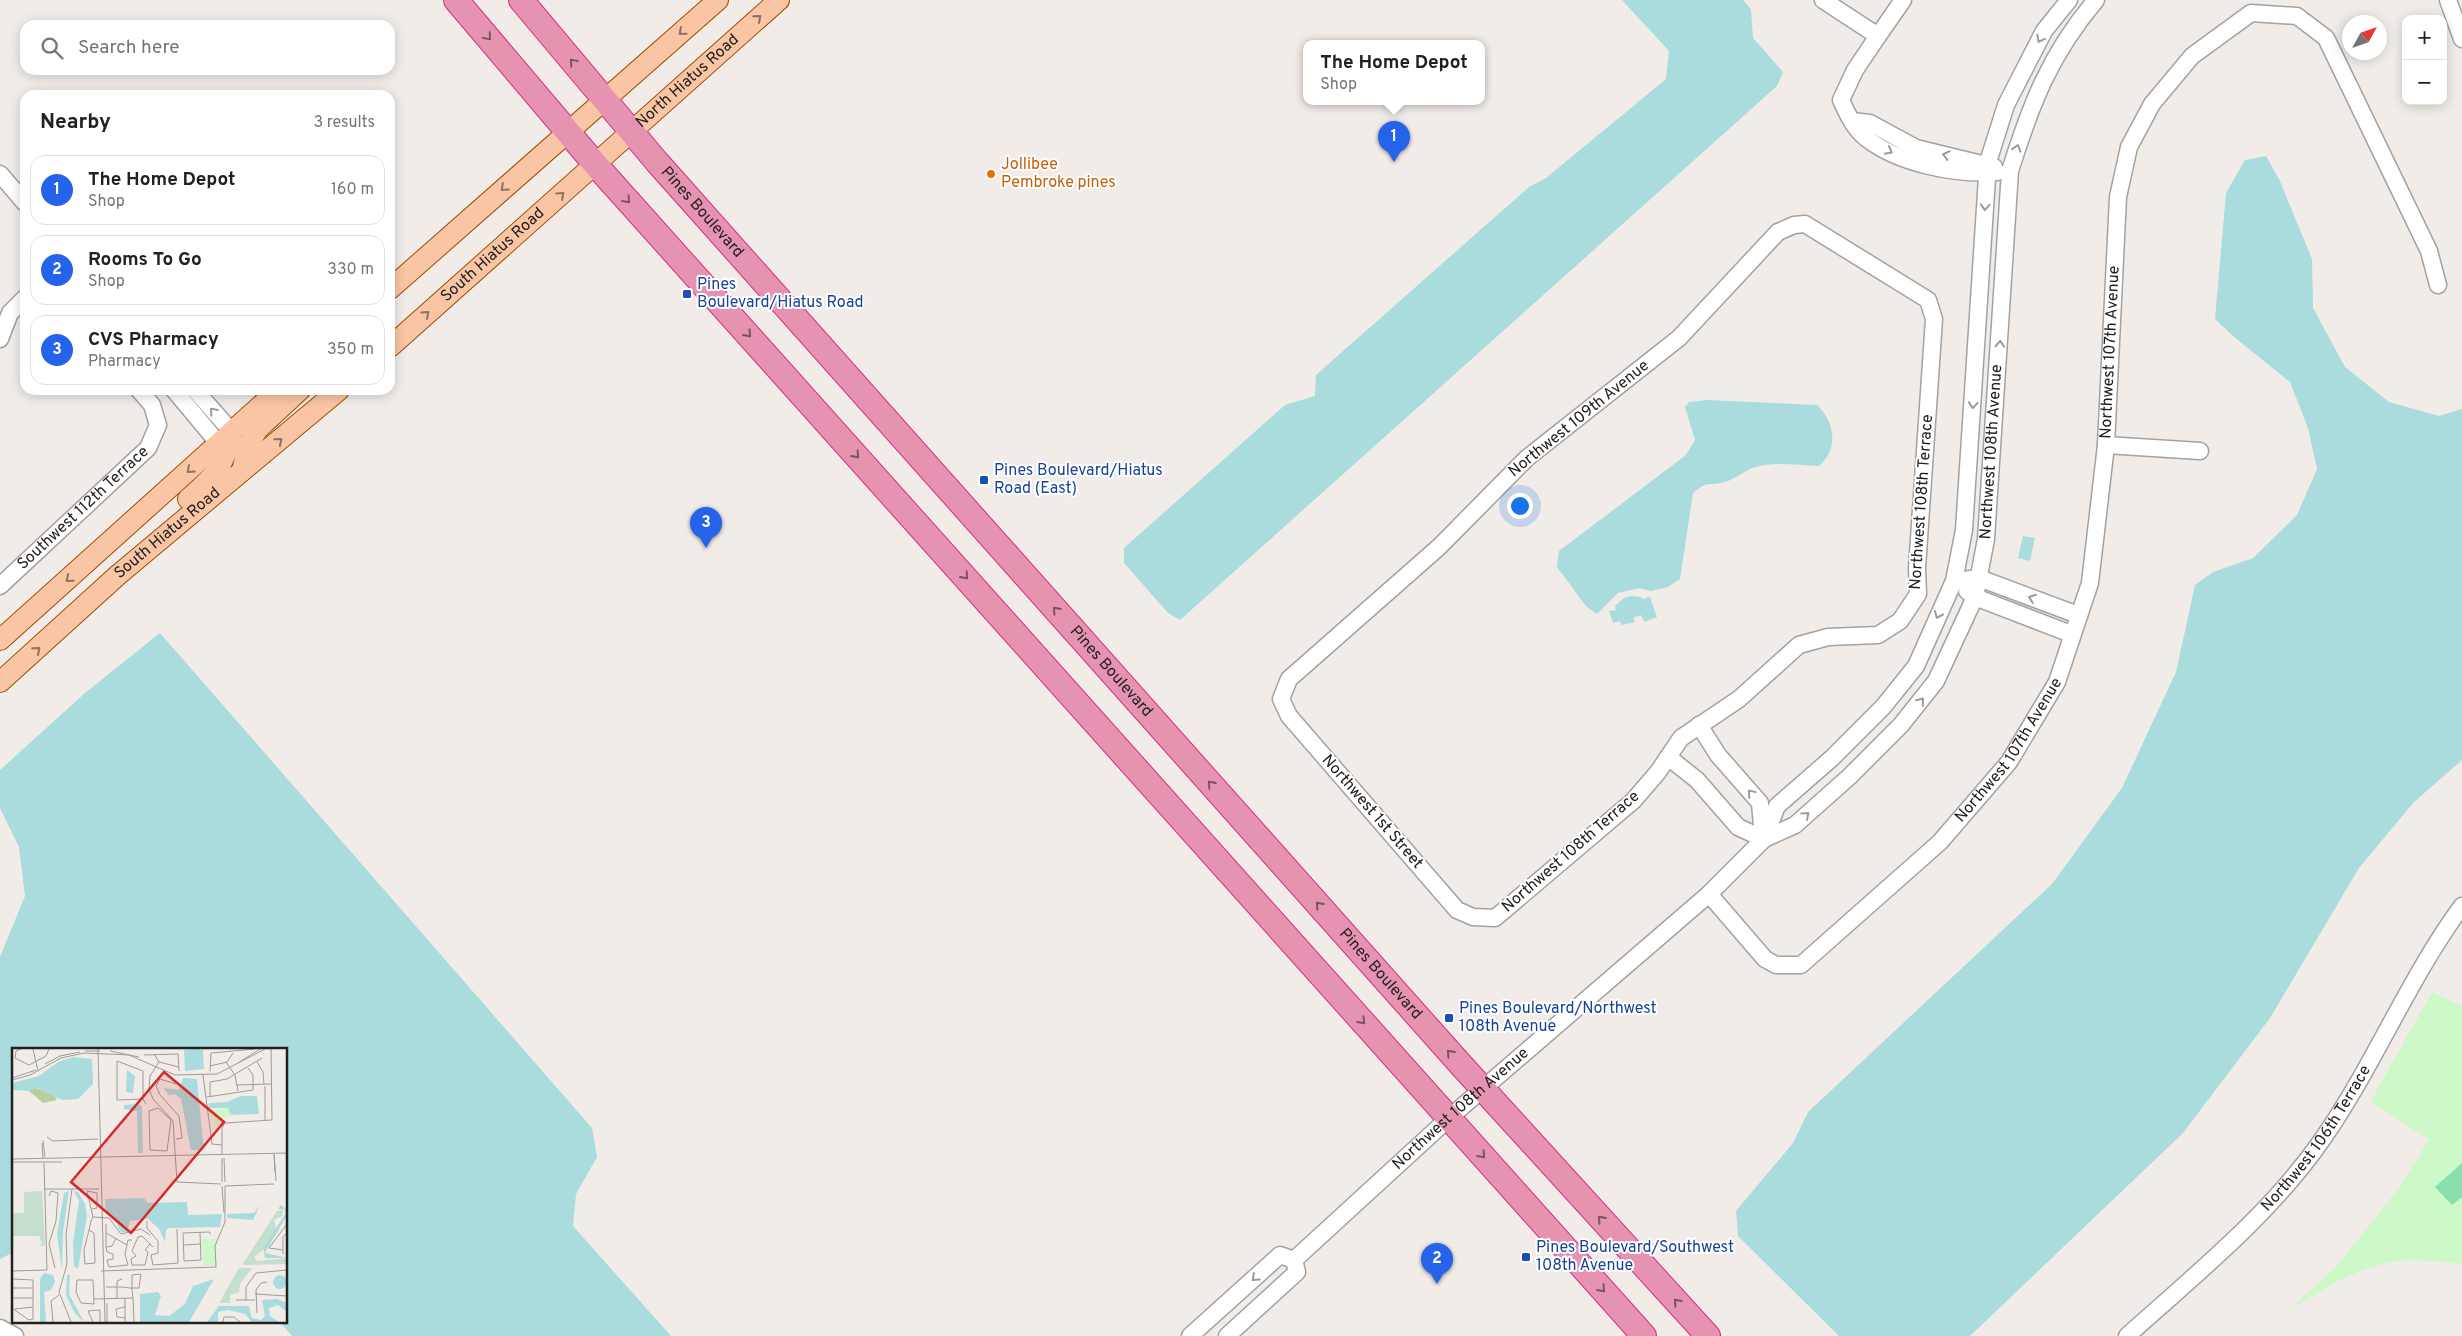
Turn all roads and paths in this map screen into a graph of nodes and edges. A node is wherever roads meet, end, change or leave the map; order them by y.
1 (456, 0) edge
2 (521, 0) edge
3 (718, 0) edge
4 (779, 0) edge
5 (1823, 0) edge
6 (1903, 0) edge
7 (2069, 0) edge
8 (2096, 0) edge
9 (2448, 0) edge
10 (1878, 36) junction
11 (2462, 39) edge
12 (604, 100) junction
13 (567, 132) junction
14 (630, 132) junction
15 (595, 164) junction
16 (1988, 169) junction
17 (2010, 171) junction
18 (0, 174) edge
19 (20, 197) edge
20 (1794, 224) joint
21 (395, 285) edge
22 (2438, 285) dead end
23 (20, 303) edge
24 (0, 340) edge
25 (395, 343) edge
26 (143, 395) edge
27 (179, 395) edge
28 (198, 395) edge
29 (272, 395) edge
30 (295, 395) edge
31 (333, 395) edge
32 (225, 438) junction
33 (2106, 445) junction
34 (2200, 452) dead end
35 (242, 471) junction
36 (118, 576) junction
37 (1979, 578) junction
38 (1954, 581) junction
39 (0, 586) edge
40 (1975, 597) junction
41 (2078, 615) junction
42 (2071, 634) junction
43 (0, 640) edge
44 (0, 682) edge
45 (1281, 698) joint
46 (1699, 725) junction
47 (1668, 757) junction
48 (1764, 839) junction
49 (1709, 894) junction
50 (2462, 906) edge
51 (1473, 917) joint
52 (1483, 1089) junction
53 (1449, 1118) junction
54 (1294, 1260) junction
55 (0, 1328) edge
56 (15, 1336) edge
57 (1190, 1336) edge
58 (1227, 1336) edge
59 (1644, 1336) edge
60 (1708, 1336) edge
61 (2127, 1336) edge

1 -> 13 highway
12 -> 2 highway, Pines Boulevard
3 -> 12 main road
14 -> 4 main road, North Hiatus Road
5 - 10 street
6 - 10 street
7 -> 16 street, Northwest 108th Avenue
17 -> 8 street, Northwest 108th Avenue
9 - 11 street
10 - 16 street
12 - 13 main road
12 - 14 highway, Pines Boulevard
13 - 15 highway
13 -> 21 main road
14 - 15 main road, North Hiatus Road
52 -> 14 highway, Pines Boulevard
25 -> 15 main road, South Hiatus Road
15 -> 53 highway
16 - 17 street
16 -> 38 street, Northwest 108th Avenue
37 -> 17 street, Northwest 108th Avenue
18 - 19 street
20 - 45 street, Northwest 109th Avenue
20 - 46 street, Northwest 108th Terrace
22 - 33 street, Northwest 107th Avenue
23 - 24 street
26 - 39 street, Southwest 112th Terrace
27 - 32 street
32 -> 28 street
29 - 32 main road, South Hiatus Road
30 - 35 main road
35 -> 31 main road, South Hiatus Road
32 - 36 main road
32 -> 43 main road, South Hiatus Road
33 - 34 street
33 - 41 street, Northwest 107th Avenue
35 - 36 main road, South Hiatus Road
44 -> 36 main road, South Hiatus Road
37 - 38 street
37 - 40 street, Northwest 108th Avenue
41 -> 37 street
38 - 40 street
38 -> 48 street, Northwest 108th Avenue
40 - 42 street
48 -> 40 street, Northwest 108th Avenue
41 - 42 street, Northwest 107th Avenue
42 - 49 street, Northwest 107th Avenue
45 - 51 street, Northwest 1st Street
46 - 47 street, Northwest 108th Terrace
48 -> 46 street
47 - 48 street
47 - 51 street, Northwest 108th Terrace
48 - 49 street, Northwest 108th Avenue
49 - 52 street, Northwest 108th Avenue
50 - 61 street, Northwest 106th Terrace
52 - 53 street, Northwest 108th Avenue
60 -> 52 highway, Pines Boulevard
53 - 54 street, Northwest 108th Avenue
53 -> 59 highway
54 -> 57 street
54 - 58 street
55 - 56 street

